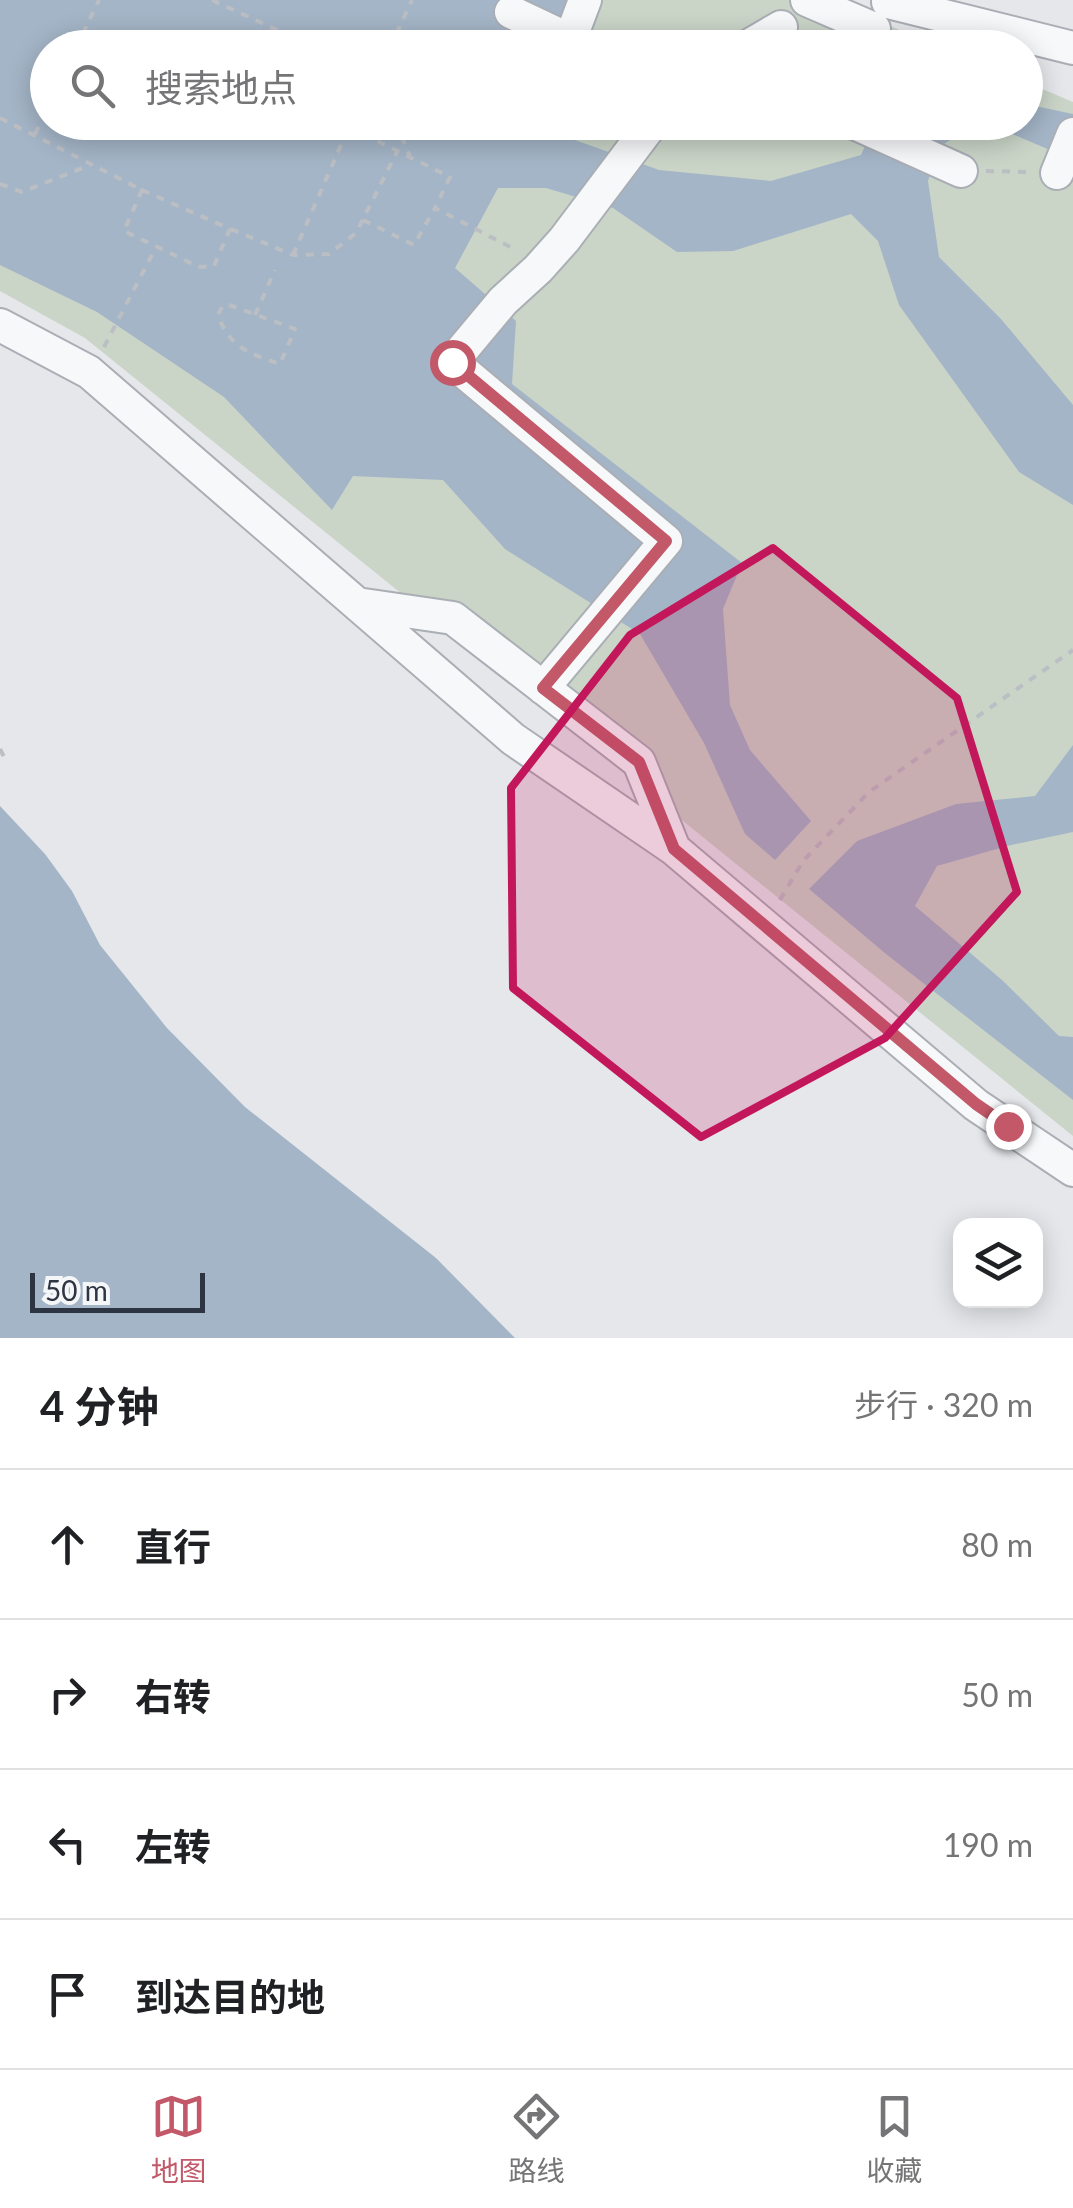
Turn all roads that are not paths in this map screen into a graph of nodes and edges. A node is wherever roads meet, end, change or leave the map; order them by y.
1 (585, 0) edge
2 (807, 0) edge
3 (511, 12) dead end
4 (881, 15) edge
5 (549, 30) edge
6 (574, 30) edge
7 (968, 30) edge
8 (1043, 43) edge
9 (1073, 48) edge
10 (1073, 134) edge
11 (639, 140) edge
12 (892, 140) edge
13 (961, 171) road end
14 (1057, 173) road end
15 (0, 325) edge
16 (355, 604) junction
17 (543, 688) junction
18 (674, 849) junction
19 (1073, 1170) edge

1 - 6 street
2 - 4 street
3 - 5 street
4 - 7 street
8 - 9 street
10 - 14 street
11 - 17 street
12 - 13 street
15 - 16 street
16 - 17 street
16 - 18 street
17 - 18 street
18 - 19 street

